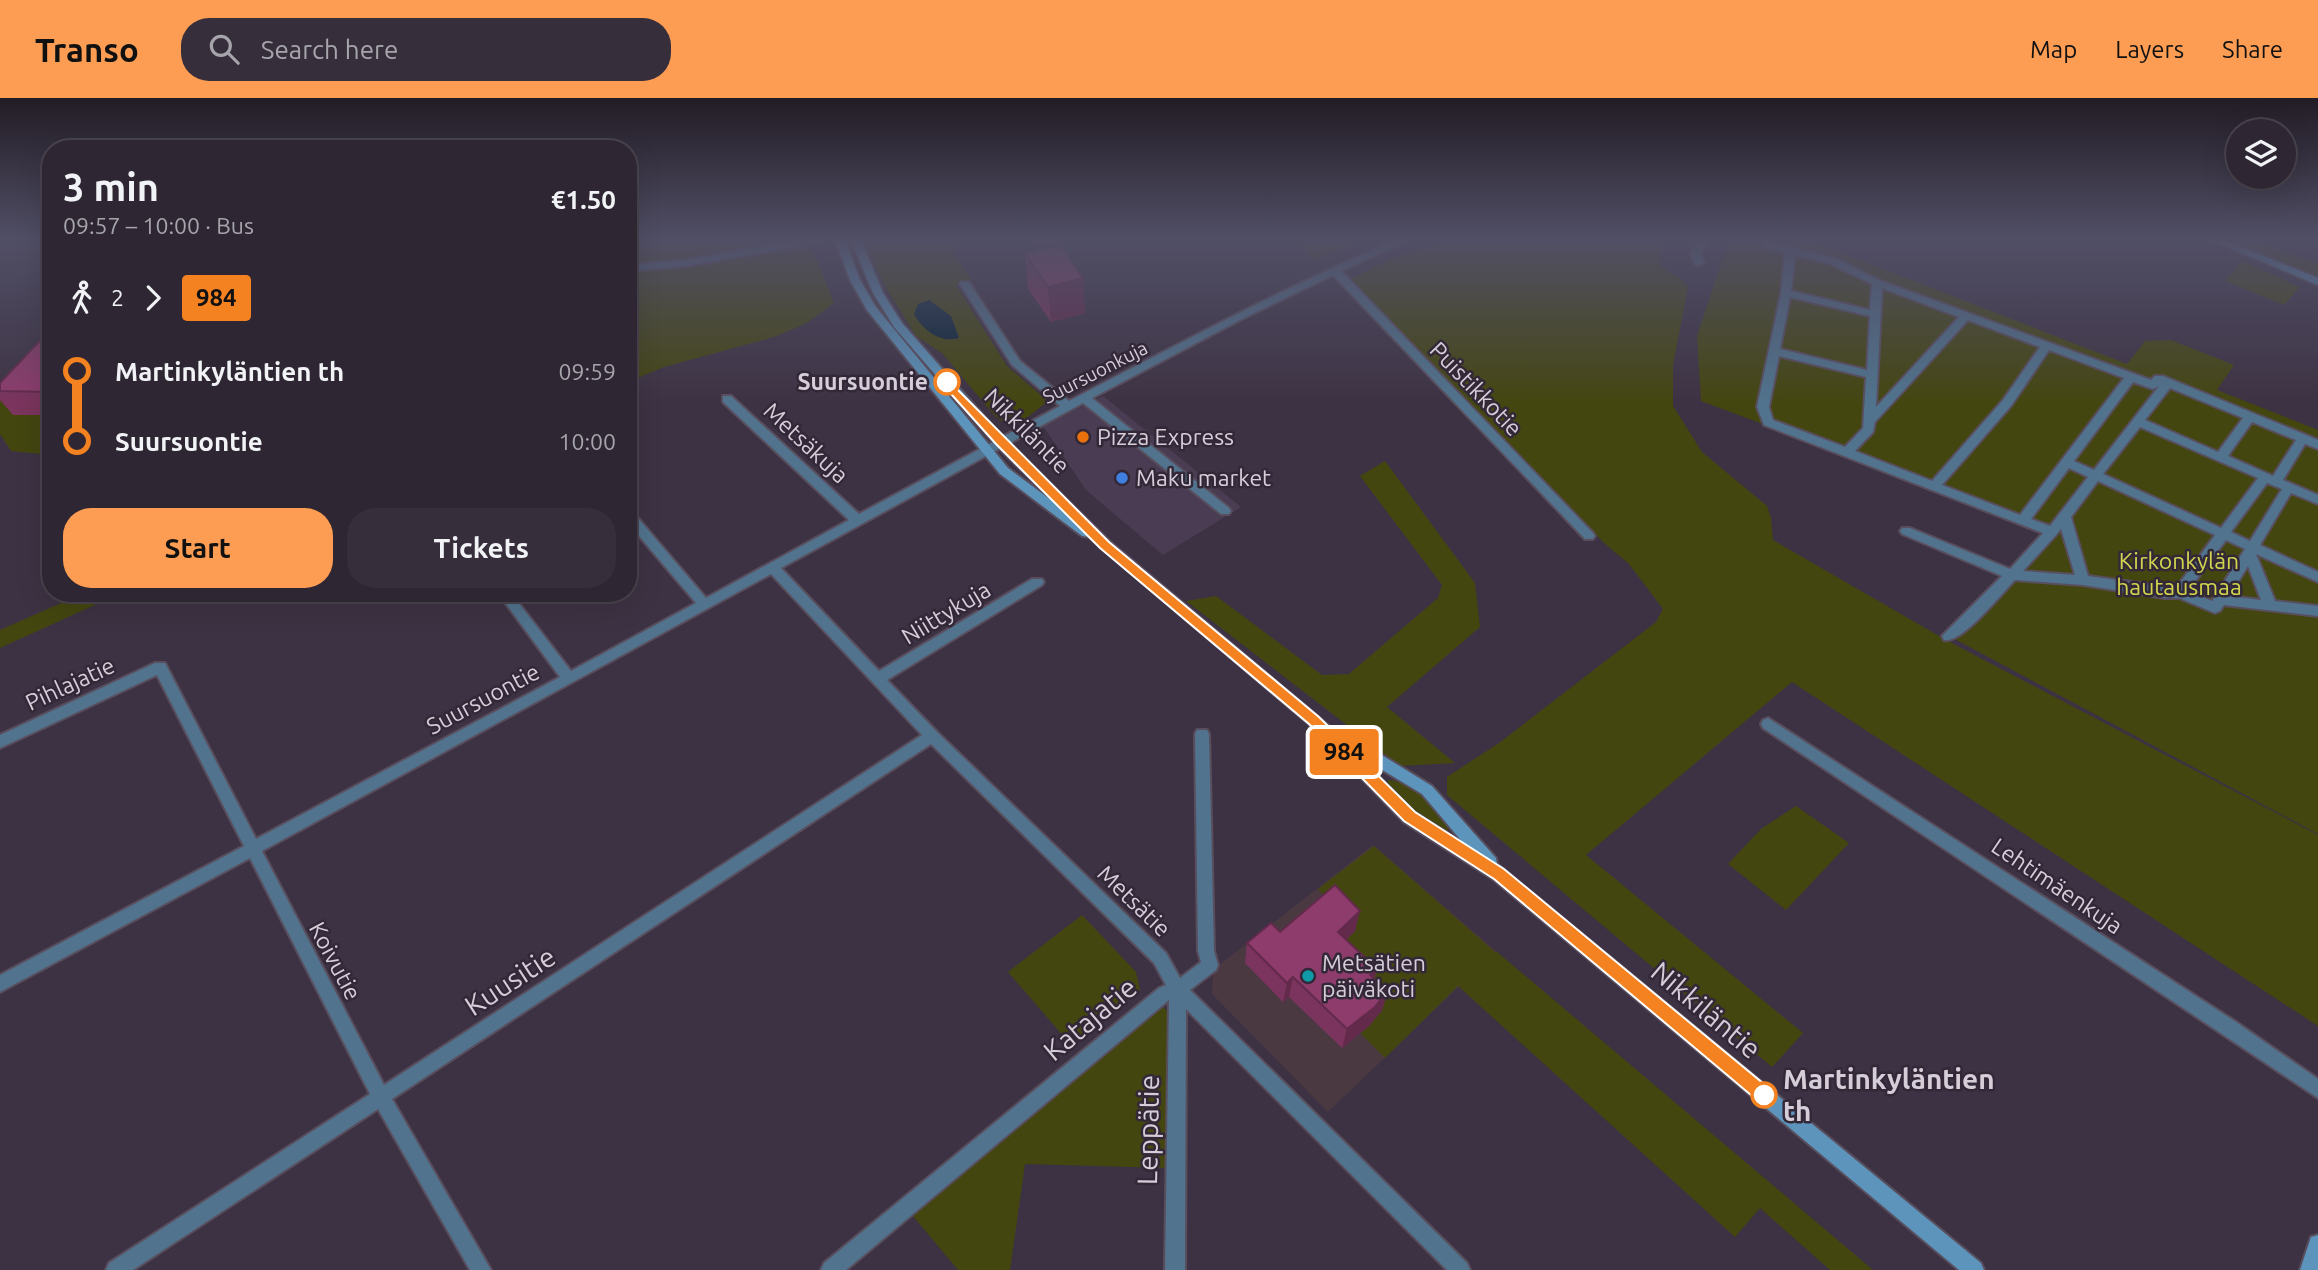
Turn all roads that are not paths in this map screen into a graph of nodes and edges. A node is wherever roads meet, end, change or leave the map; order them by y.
1 (863, 295) edge
2 (879, 295) edge
3 (972, 295) edge
4 (1286, 295) edge
5 (1358, 295) edge
6 (1786, 295) edge
7 (1793, 295) edge
8 (1876, 295) edge
9 (1909, 295) edge
10 (1875, 314) junction
11 (1966, 316) junction
12 (2046, 346) junction
13 (1773, 351) junction
14 (1872, 375) junction
15 (2131, 377) junction
16 (2159, 379) junction
17 (1084, 398) junction
18 (727, 399) dead end
19 (1067, 406) junction
20 (2250, 416) junction
21 (1870, 421) junction
22 (2137, 421) junction
23 (2303, 438) junction
24 (1000, 442) junction
25 (2318, 445) edge
26 (985, 450) junction
27 (1847, 452) junction
28 (2221, 457) junction
29 (2069, 463) junction
30 (2095, 474) junction
31 (2271, 479) junction
32 (1934, 486) junction
33 (2290, 487) junction
34 (2318, 500) edge
35 (1224, 511) dead end
36 (2064, 516) junction
37 (856, 519) junction
38 (2023, 520) junction
39 (637, 525) edge
40 (1906, 531) dead end
41 (2052, 532) junction
42 (2226, 534) junction
43 (1589, 536) dead end
44 (1105, 545) junction
45 (2251, 550) junction
46 (772, 567) junction
47 (2012, 575) junction
48 (2318, 577) edge
49 (2083, 580) junction
50 (1037, 582) dead end
51 (2180, 593) junction
52 (2222, 600) junction
53 (511, 602) edge
54 (704, 604) junction
55 (2270, 606) junction
56 (2318, 611) edge
57 (1949, 636) dead end
58 (160, 667) joint
59 (569, 679) junction
60 (877, 679) junction
61 (1314, 720) junction
62 (1768, 724) dead end
63 (1202, 734) dead end
64 (932, 736) junction
65 (0, 742) edge
66 (250, 848) junction
67 (1499, 874) junction
68 (0, 984) edge
69 (1178, 990) junction
70 (2318, 1089) edge
71 (380, 1097) junction
72 (2318, 1244) edge
73 (116, 1270) edge
74 (481, 1270) edge
75 (831, 1270) edge
76 (1175, 1270) edge
77 (1460, 1270) edge
78 (1974, 1270) edge
79 (2310, 1270) edge

1 - 26 street, Nikkiläntie
2 - 24 street, Nikkiläntie
3 - 19 street
4 - 17 street, Suursuonkuja
5 - 43 street, Puistikkotie
6 - 13 street
7 - 10 street
8 - 10 street
9 - 11 street
10 - 14 street
11 - 12 street
11 - 21 street
12 - 15 street
12 - 32 street
13 - 14 street
13 - 27 street
14 - 21 street
15 - 16 street
15 - 29 street
16 - 20 street
16 - 22 street
17 - 19 street, Suursuonkuja
17 - 35 street
18 - 37 street, Metsäkuja
19 - 24 street, Suursuonkuja
20 - 23 street
20 - 28 street
21 - 27 street
22 - 28 street
22 - 30 street
23 - 25 street
23 - 31 street
24 - 26 street, Suursuonkuja
24 - 44 street, Nikkiläntie
26 - 37 street, Suursuontie
26 - 44 street, Nikkiläntie
27 - 32 street
28 - 31 street
29 - 30 street
29 - 38 street
30 - 36 street
30 - 42 street
31 - 33 street
31 - 42 street
32 - 38 street
33 - 34 street
33 - 45 street
36 - 41 street
36 - 49 street
37 - 46 street, Suursuontie
38 - 41 street
39 - 54 street
40 - 47 street
41 - 47 street
42 - 45 street
42 - 51 street
44 - 61 street, Nikkiläntie
45 - 48 street
45 - 52 street
45 - 55 street
46 - 54 street, Suursuontie
46 - 60 street, Metsätie
47 - 49 street
47 - 57 street
49 - 51 street
50 - 60 street, Niittykuja
51 - 52 street
52 - 55 street
53 - 59 street
54 - 59 street, Suursuontie
55 - 56 street
58 - 65 street, Pihlajatie
58 - 66 street, Koivutie
59 - 66 street, Suursuontie
60 - 64 street, Metsätie
61 - 67 street, Nikkiläntie
61 - 67 street, Nikkiläntie
62 - 70 street, Lehtimäenkuja
63 - 69 street, Katajatie
64 - 69 street, Metsätie
64 - 71 street, Kuusitie
66 - 68 street, Suursuontie
66 - 71 street, Koivutie
67 - 78 street, Nikkiläntie
69 - 75 street, Katajatie
69 - 76 street, Leppätie
69 - 77 street, Metsätie
71 - 73 street, Kuusitie
71 - 74 street, Koivutie
72 - 79 street

